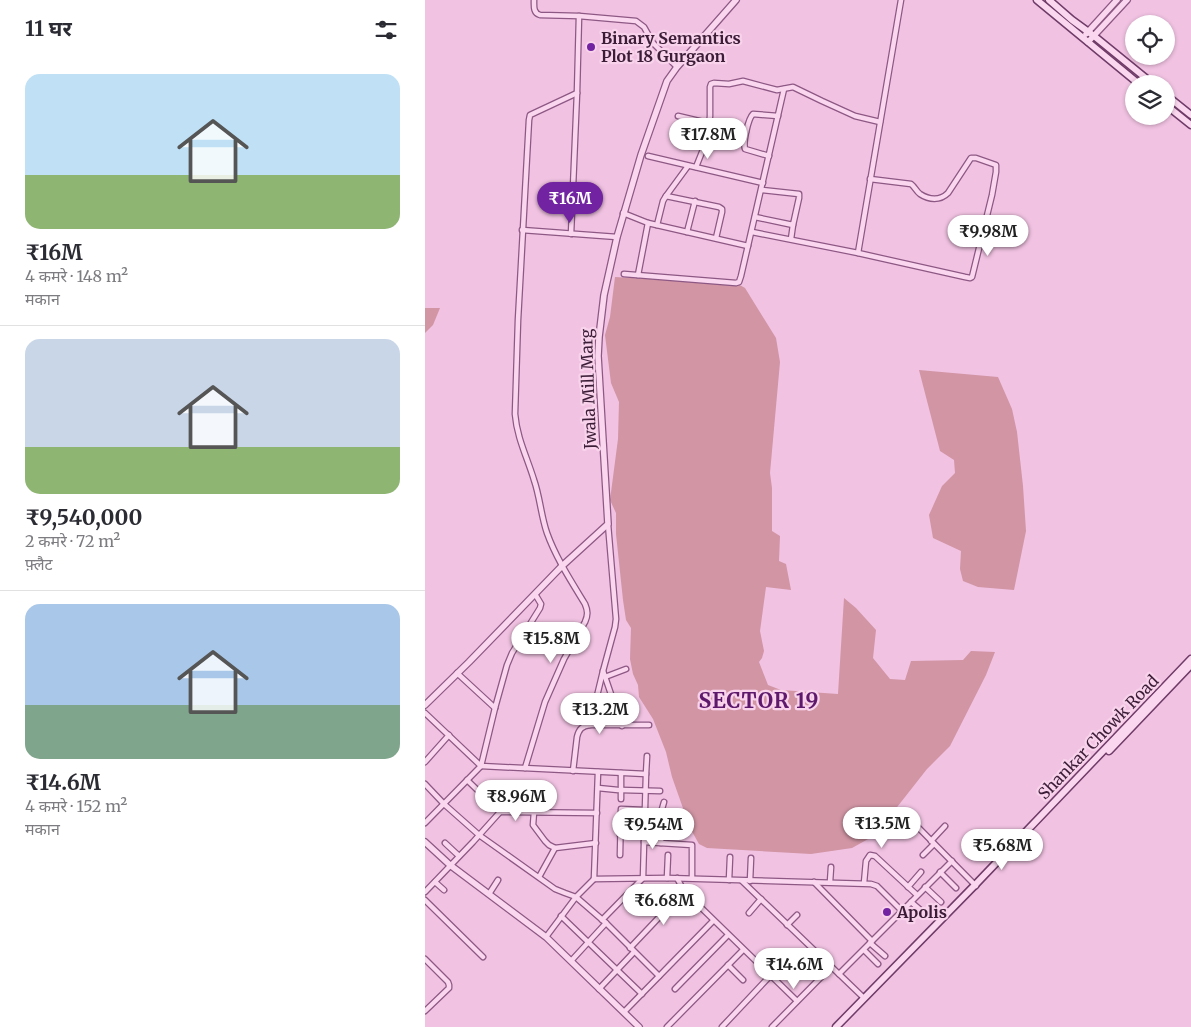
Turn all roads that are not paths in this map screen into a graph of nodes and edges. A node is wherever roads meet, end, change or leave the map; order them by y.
1 (534, 0) edge
2 (736, 0) edge
3 (901, 0) edge
4 (1037, 0) edge
5 (1049, 0) edge
6 (1117, 0) edge
7 (1127, 0) edge
8 (579, 16) junction
9 (1091, 34) junction
10 (1086, 40) junction
11 (677, 67) junction
12 (1128, 75) edge
13 (1142, 75) edge
14 (784, 89) junction
15 (577, 93) junction
16 (1175, 102) edge
17 (1175, 113) edge
18 (1191, 115) edge
19 (679, 116) dead end
20 (778, 116) junction
21 (880, 122) junction
22 (709, 124) junction
23 (1191, 125) edge
24 (747, 132) junction
25 (648, 156) dead end
26 (769, 156) junction
27 (688, 166) junction
28 (696, 167) junction
29 (870, 179) junction
30 (763, 183) junction
31 (762, 190) junction
32 (666, 196) junction
33 (695, 201) junction
34 (623, 214) junction
35 (755, 218) junction
36 (648, 223) junction
37 (657, 225) junction
38 (793, 225) junction
39 (522, 230) junction
40 (687, 232) junction
41 (752, 232) junction
42 (571, 234) junction
43 (617, 237) junction
44 (715, 238) junction
45 (791, 239) junction
46 (748, 246) junction
47 (858, 253) junction
48 (624, 274) dead end
49 (638, 275) junction
50 (609, 524) junction
51 (562, 566) junction
52 (535, 594) junction
53 (1191, 659) edge
54 (1191, 665) edge
55 (626, 669) dead end
56 (603, 671) junction
57 (457, 673) junction
58 (605, 676) junction
59 (425, 705) edge
60 (495, 708) junction
61 (425, 713) edge
62 (590, 725) junction
63 (649, 725) dead end
64 (623, 726) junction
65 (449, 736) junction
66 (647, 756) dead end
67 (425, 762) edge
68 (481, 766) junction
69 (525, 768) junction
70 (573, 771) junction
71 (598, 772) junction
72 (621, 773) junction
73 (646, 774) junction
74 (467, 780) junction
75 (425, 784) edge
76 (598, 788) junction
77 (620, 790) junction
78 (645, 791) junction
79 (660, 791) dead end
80 (621, 799) dead end
81 (664, 802) dead end
82 (444, 804) junction
83 (645, 810) junction
84 (500, 812) junction
85 (534, 812) junction
86 (597, 813) junction
87 (904, 813) dead end
88 (425, 823) edge
89 (945, 826) dead end
90 (929, 829) dead end
91 (620, 834) junction
92 (924, 834) junction
93 (479, 835) junction
94 (644, 835) junction
95 (425, 842) edge
96 (644, 842) junction
97 (445, 843) dead end
98 (595, 843) junction
99 (661, 843) junction
100 (933, 843) junction
101 (555, 848) junction
102 (620, 855) dead end
103 (668, 855) dead end
104 (923, 855) dead end
105 (459, 856) junction
106 (730, 857) dead end
107 (751, 858) dead end
108 (952, 861) junction
109 (450, 866) junction
110 (831, 867) dead end
111 (921, 872) dead end
112 (940, 872) junction
113 (539, 877) junction
114 (643, 878) junction
115 (667, 878) junction
116 (677, 878) junction
117 (692, 878) junction
118 (594, 879) junction
119 (498, 880) dead end
120 (729, 880) junction
121 (742, 880) junction
122 (750, 881) junction
123 (435, 882) junction
124 (814, 882) junction
125 (830, 882) junction
126 (864, 883) junction
127 (976, 886) junction
128 (908, 887) junction
129 (925, 887) junction
130 (956, 888) dead end
131 (444, 890) dead end
132 (684, 891) junction
133 (425, 892) edge
134 (489, 894) junction
135 (917, 895) junction
136 (576, 896) junction
137 (425, 900) edge
138 (761, 900) junction
139 (911, 902) junction
140 (941, 902) dead end
141 (902, 911) junction
142 (749, 913) dead end
143 (924, 913) dead end
144 (797, 915) dead end
145 (561, 916) junction
146 (604, 921) junction
147 (713, 921) junction
148 (787, 925) junction
149 (727, 935) junction
150 (546, 937) junction
151 (588, 942) junction
152 (871, 942) junction
153 (632, 950) junction
154 (743, 950) junction
155 (864, 950) junction
156 (885, 956) dead end
157 (483, 957) dead end
158 (425, 959) edge
159 (571, 961) junction
160 (878, 964) dead end
161 (728, 965) junction
162 (831, 967) junction
163 (617, 970) junction
164 (839, 974) junction
165 (659, 976) junction
166 (770, 976) junction
167 (743, 980) dead end
168 (599, 989) junction
169 (675, 989) dead end
170 (642, 994) junction
171 (864, 998) junction
172 (797, 1001) junction
173 (425, 1010) edge
174 (624, 1012) junction
175 (639, 1027) edge
176 (667, 1027) edge
177 (722, 1027) edge
178 (772, 1027) edge
179 (836, 1027) edge
180 (842, 1027) edge

1 - 8 street
2 - 11 street, Jwala Mill Marg
3 - 21 street
4 - 10 main road
5 - 9 main road
6 - 9 street
7 - 9 street
8 - 11 street
8 - 15 street
9 - 10 street
9 - 13 main road
10 - 12 main road
11 - 34 street, Jwala Mill Marg
14 - 20 street
14 - 21 street
14 - 22 street
15 - 39 street
15 - 42 street
16 - 18 main road
17 - 23 main road
19 - 22 street
20 - 24 street
20 - 26 street
21 - 29 street
22 - 24 street
22 - 28 street
24 - 26 street
25 - 27 street
26 - 30 street
27 - 28 street
27 - 32 street
28 - 30 street
29 - 47 street
29 - 47 street
30 - 31 street
31 - 35 street
31 - 38 street
32 - 33 street
32 - 37 street
33 - 40 street
33 - 44 street
34 - 36 street
34 - 43 street, Jwala Mill Marg
35 - 38 street
35 - 41 street
36 - 37 street
36 - 49 street
37 - 40 street
38 - 45 street
39 - 42 street
39 - 51 street
40 - 44 street
41 - 45 street
41 - 46 street
42 - 43 street
43 - 50 street, Jwala Mill Marg
44 - 46 street
45 - 47 street
46 - 49 street
48 - 49 street
50 - 51 street
50 - 56 street
51 - 52 street
51 - 69 street
52 - 57 street
52 - 60 street
53 - 127 main road, Shankar Chowk Road
54 - 127 main road, Shankar Chowk Road
55 - 58 street
56 - 58 street
56 - 62 street
57 - 59 street
57 - 60 street
58 - 64 street
60 - 68 street
61 - 65 street
62 - 64 street
62 - 70 street
63 - 64 street
65 - 67 street
65 - 68 street
66 - 73 street
68 - 69 street
68 - 74 street
69 - 70 street
70 - 71 street
71 - 72 street
71 - 76 street
72 - 73 street
72 - 77 street
73 - 78 street
74 - 82 street
74 - 84 street
75 - 82 street
76 - 77 street
76 - 86 street
77 - 78 street
77 - 80 street
78 - 79 street
78 - 83 street
81 - 99 street
82 - 88 street
82 - 93 street
83 - 91 street
83 - 94 street
84 - 85 street
84 - 93 street
85 - 86 street
85 - 101 street
86 - 98 street
87 - 92 street
89 - 100 street
90 - 92 street
91 - 94 street
91 - 102 street
92 - 100 street
93 - 105 street
93 - 113 street
94 - 96 street
95 - 109 street
96 - 99 street
96 - 114 street
97 - 105 street
98 - 101 street
98 - 118 street
99 - 117 street
100 - 104 street
100 - 108 street
101 - 113 street
103 - 115 street
105 - 109 street
106 - 120 street
107 - 122 street
108 - 112 street
108 - 127 street
109 - 123 street
109 - 134 street
110 - 125 street
111 - 128 street
112 - 129 street
112 - 130 street
113 - 136 street
114 - 115 street
114 - 118 street
114 - 146 street
115 - 116 street
116 - 117 street
116 - 132 street
117 - 120 street
118 - 136 street
119 - 134 street
120 - 121 street
121 - 122 street
121 - 138 street
122 - 124 street
123 - 131 street
123 - 133 street
124 - 125 street
124 - 152 street
125 - 126 street
126 - 128 street
126 - 141 street
127 - 171 main road, Shankar Chowk Road
127 - 180 main road, Shankar Chowk Road
128 - 135 street
129 - 135 street
129 - 140 street
132 - 147 street
132 - 153 street
134 - 150 street
135 - 139 street
136 - 145 street
136 - 146 street
137 - 157 street
138 - 142 street
138 - 148 street
139 - 141 street
139 - 143 street
141 - 152 street
144 - 148 street
145 - 150 street
145 - 151 street
146 - 151 street
146 - 153 street
147 - 149 street
147 - 165 street
148 - 162 street
149 - 154 street
149 - 169 street
150 - 159 street
151 - 159 street
151 - 163 street
152 - 155 street
152 - 156 street
153 - 163 street
153 - 165 street
154 - 161 street
154 - 166 street
155 - 160 street
155 - 164 street
158 - 173 street
159 - 168 street
161 - 167 street
161 - 176 street
162 - 164 street
162 - 172 street
163 - 168 street
163 - 170 street
164 - 171 street
165 - 170 street
166 - 172 street
166 - 177 street
168 - 174 street
170 - 174 street
171 - 179 main road, Shankar Chowk Road
172 - 178 street
174 - 175 street

